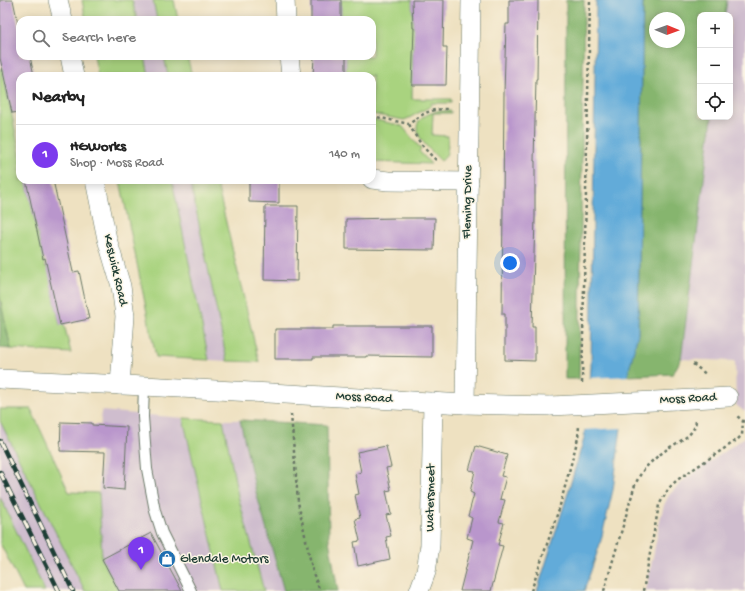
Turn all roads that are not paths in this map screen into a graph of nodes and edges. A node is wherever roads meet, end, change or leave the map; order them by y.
1 (58, 0) edge
2 (285, 0) edge
3 (471, 0) edge
4 (61, 16) edge
5 (286, 16) edge
6 (71, 60) edge
7 (289, 60) edge
8 (73, 72) edge
9 (291, 72) edge
10 (376, 180) edge
11 (469, 182) junction
12 (96, 184) edge
13 (0, 379) edge
14 (120, 385) junction
15 (144, 386) junction
16 (728, 397) road end
17 (433, 402) junction
18 (465, 404) junction
19 (191, 591) edge
20 (419, 591) edge

1 - 4 street
2 - 5 street
3 - 11 street, Fleming Drive
6 - 8 street
7 - 9 street
10 - 11 street
11 - 18 street, Fleming Drive
12 - 14 street, Keswick Road
13 - 14 street, Moss Road
14 - 15 street, Moss Road
15 - 17 street, Moss Road
15 - 19 lane
16 - 18 street, Moss Road, bridge
17 - 18 street, Moss Road
17 - 20 street, Watersmeet

